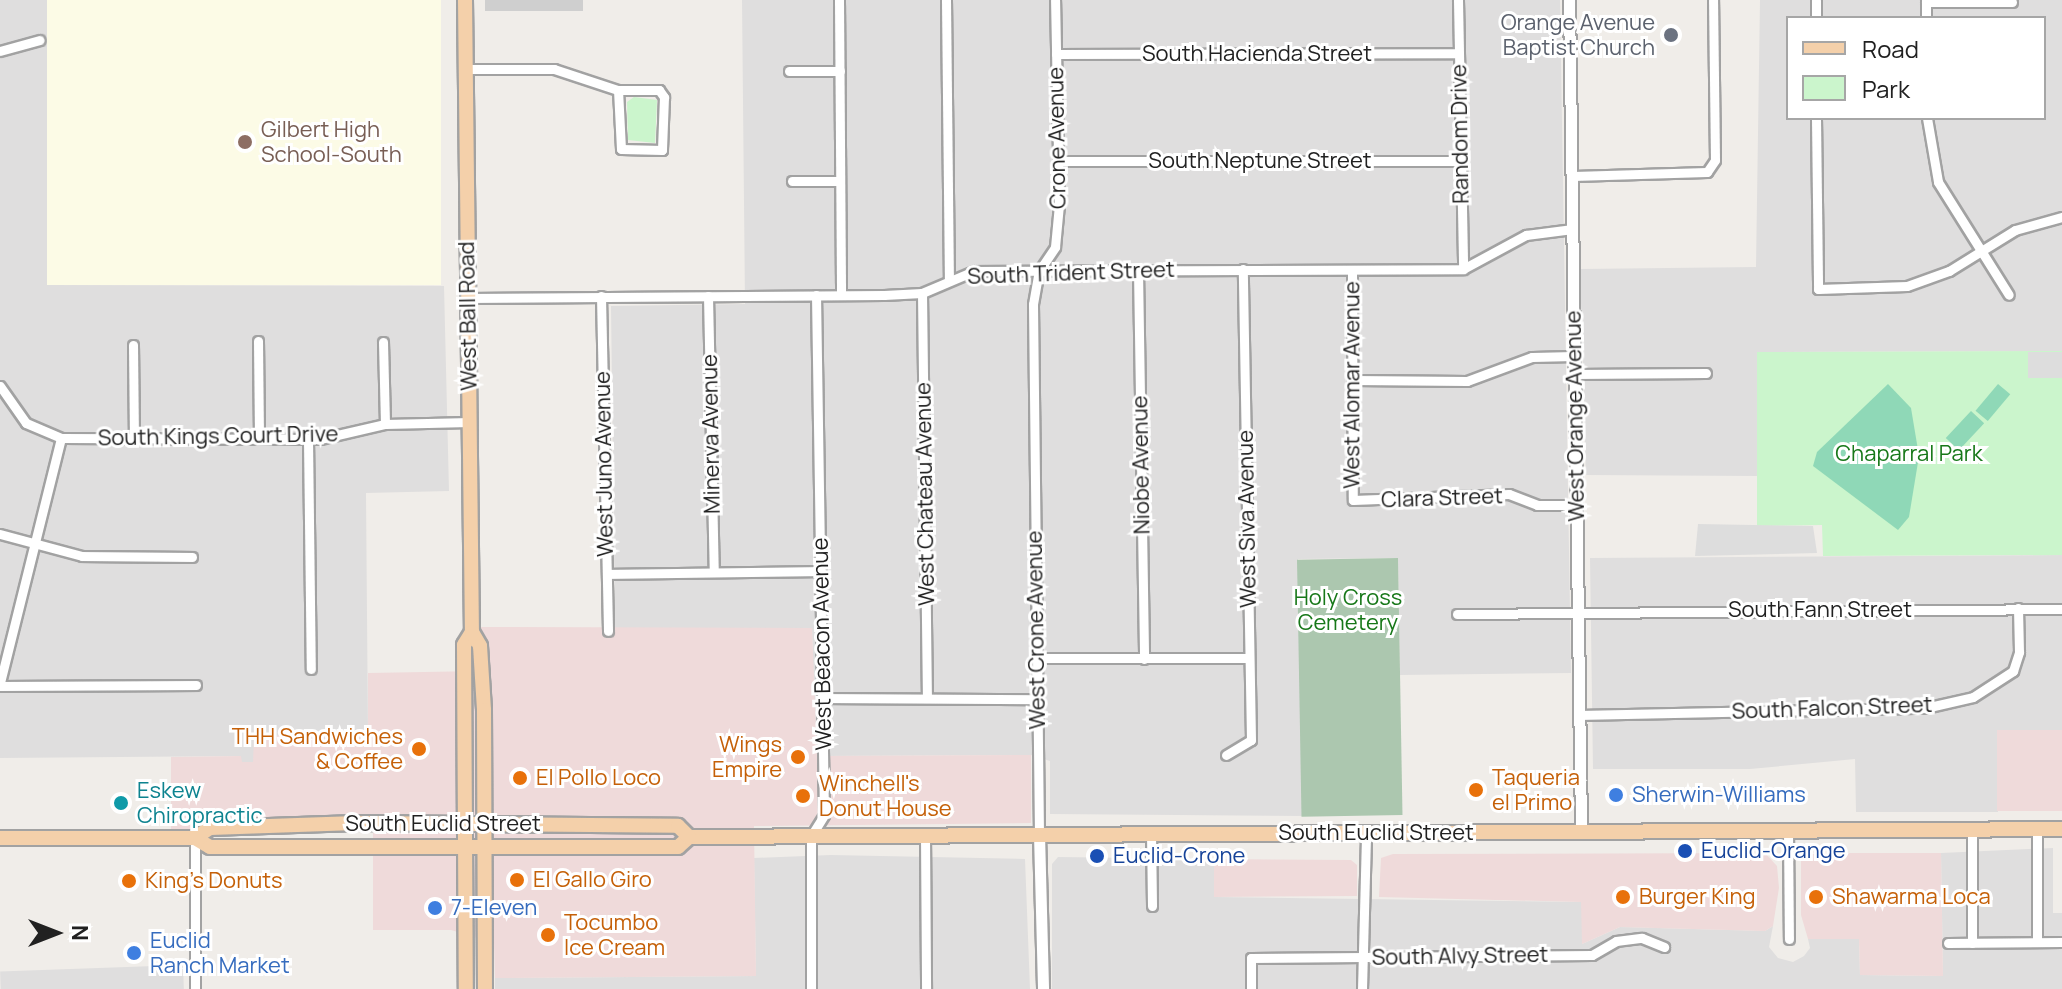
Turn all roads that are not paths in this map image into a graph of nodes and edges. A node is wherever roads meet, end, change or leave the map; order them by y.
1 (465, 0) edge
2 (839, 0) edge
3 (946, 0) edge
4 (1055, 0) edge
5 (1458, 0) edge
6 (1569, 0) edge
7 (1713, 0) edge
8 (1926, 1) edge
9 (2012, 2) edge
10 (40, 40) dead end
11 (0, 51) edge
12 (1458, 53) junction
13 (1056, 54) junction
14 (466, 69) junction
15 (789, 71) dead end
16 (840, 71) junction
17 (618, 90) junction
18 (1816, 120) edge
19 (1927, 120) edge
20 (1059, 161) junction
21 (1460, 161) junction
22 (1573, 176) junction
23 (792, 181) dead end
24 (840, 181) junction
25 (2062, 217) edge
26 (1573, 229) junction
27 (1981, 250) junction
28 (1243, 269) junction
29 (1463, 269) junction
30 (1138, 270) junction
31 (1352, 270) junction
32 (1039, 271) junction
33 (949, 278) junction
34 (922, 293) junction
35 (816, 295) junction
36 (841, 295) junction
37 (2009, 295) dead end
38 (601, 296) junction
39 (708, 296) junction
40 (468, 298) junction
41 (258, 341) dead end
42 (383, 342) dead end
43 (133, 345) dead end
44 (1574, 356) junction
45 (1706, 373) dead end
46 (1575, 374) junction
47 (1353, 380) junction
48 (0, 386) edge
49 (470, 422) junction
50 (385, 424) junction
51 (61, 438) junction
52 (134, 439) junction
53 (259, 439) junction
54 (308, 439) junction
55 (1353, 500) joint
56 (1576, 505) junction
57 (0, 534) edge
58 (36, 545) junction
59 (192, 557) dead end
60 (821, 571) junction
61 (714, 572) junction
62 (607, 574) junction
63 (2018, 608) junction
64 (2062, 609) edge
65 (1577, 612) junction
66 (1457, 614) dead end
67 (608, 631) dead end
68 (472, 632) junction
69 (1036, 658) junction
70 (1249, 658) junction
71 (1144, 659) junction
72 (311, 669) dead end
73 (0, 684) edge
74 (196, 685) dead end
75 (927, 696) junction
76 (822, 698) junction
77 (1037, 699) junction
78 (1578, 715) junction
79 (1226, 755) dead end
80 (464, 823) junction
81 (485, 823) junction
82 (2062, 829) edge
83 (2037, 830) junction
84 (1972, 831) junction
85 (1366, 832) junction
86 (1581, 832) junction
87 (1788, 832) junction
88 (1151, 833) junction
89 (1039, 834) junction
90 (925, 835) junction
91 (811, 836) junction
92 (689, 837) junction
93 (0, 838) edge
94 (195, 838) junction
95 (464, 847) junction
96 (485, 847) junction
97 (1152, 906) dead end
98 (1789, 939) dead end
99 (2037, 942) junction
100 (2062, 942) edge
101 (1948, 943) dead end
102 (1972, 943) junction
103 (1664, 947) dead end
104 (1365, 957) junction
105 (195, 989) edge
106 (466, 989) edge
107 (485, 989) edge
108 (811, 989) edge
109 (926, 989) edge
110 (1043, 989) edge
111 (1251, 989) edge
112 (1362, 989) edge

1 - 14 main road, West Ball Road
2 - 16 street
3 - 33 street
4 - 13 street, Crone Avenue
5 - 12 street, Random Drive
6 - 22 street, West Orange Avenue
7 - 22 street
8 - 9 street
10 - 11 street
12 - 13 street, South Hacienda Street
12 - 21 street, Random Drive
13 - 20 street, Crone Avenue
14 - 17 street
14 - 40 main road, West Ball Road
15 - 16 street
16 - 24 street
17 - 17 street
18 - 27 street
19 - 27 street
20 - 21 street, South Neptune Street
20 - 32 street, Crone Avenue
21 - 29 street, Random Drive
22 - 26 street, West Orange Avenue
23 - 24 street
24 - 36 street
25 - 27 street
26 - 29 street, South Trident Street
26 - 44 street, West Orange Avenue
27 - 37 street
28 - 30 street, South Trident Street
28 - 31 street, South Trident Street
28 - 70 street, West Siva Avenue
29 - 31 street, South Trident Street
30 - 32 street, South Trident Street
30 - 71 street, Niobe Avenue
31 - 47 street, West Alomar Avenue
32 - 33 street, South Trident Street
32 - 69 street, West Crone Avenue
33 - 34 street, South Trident Street
34 - 36 street, South Trident Street
34 - 75 street, West Chateau Avenue
35 - 36 street, South Trident Street
35 - 39 street, South Trident Street
35 - 60 street, West Beacon Avenue
38 - 39 street, South Trident Street
38 - 40 street, South Trident Street
38 - 62 street, West Juno Avenue
39 - 61 street, Minerva Avenue
40 - 49 main road, West Ball Road
41 - 53 street
42 - 50 street
43 - 52 street
44 - 46 street, West Orange Avenue
44 - 47 street
45 - 46 street
46 - 56 street, West Orange Avenue
47 - 55 street, West Alomar Avenue
48 - 51 street
49 - 50 street, South Kings Court Drive
49 - 68 main road, West Ball Road
50 - 54 street, South Kings Court Drive
51 - 52 street, South Kings Court Drive
51 - 58 street
52 - 53 street, South Kings Court Drive
53 - 54 street, South Kings Court Drive
54 - 72 street
55 - 56 street, Clara Street
56 - 65 street, West Orange Avenue
57 - 58 street
58 - 59 street
58 - 73 street
60 - 61 street
60 - 76 street, West Beacon Avenue
61 - 62 street
62 - 67 street, West Juno Avenue
63 - 64 street, South Fann Street
63 - 65 street, South Fann Street
63 - 78 street, South Falcon Street
65 - 66 street, South Fann Street
65 - 78 street, West Orange Avenue
68 - 80 main road, West Ball Road
68 - 81 main road, West Ball Road
69 - 71 street
69 - 77 street, West Crone Avenue
70 - 71 street
70 - 79 street, West Siva Avenue
73 - 74 street
75 - 76 street
75 - 77 street
76 - 91 street, West Beacon Avenue
77 - 89 street, West Crone Avenue
78 - 86 street, West Orange Avenue
80 - 81 main road, South Euclid Street
80 - 94 main road, South Euclid Street
80 - 95 main road, West Ball Road
81 - 92 main road, South Euclid Street
81 - 96 main road, West Ball Road
82 - 83 main road, South Euclid Street
83 - 84 main road, South Euclid Street
83 - 99 street
84 - 87 main road, South Euclid Street
84 - 102 street
85 - 86 main road, South Euclid Street
85 - 88 main road, South Euclid Street
85 - 104 street
86 - 87 main road, South Euclid Street
87 - 98 street
88 - 89 main road, South Euclid Street
88 - 97 street
89 - 90 main road, South Euclid Street
89 - 110 street, West Crone Avenue
90 - 91 main road, South Euclid Street
90 - 109 street
91 - 92 main road, South Euclid Street
91 - 108 street, West Beacon Avenue
92 - 96 main road, South Euclid Street
93 - 94 main road, South Euclid Street
94 - 95 main road, South Euclid Street
94 - 105 street
95 - 96 main road, South Euclid Street
95 - 106 main road, West Ball Road
96 - 107 main road, West Ball Road
99 - 100 street
99 - 102 street
101 - 102 street
103 - 104 street, South Alvy Street
104 - 111 street, South Alvy Street
104 - 112 street

